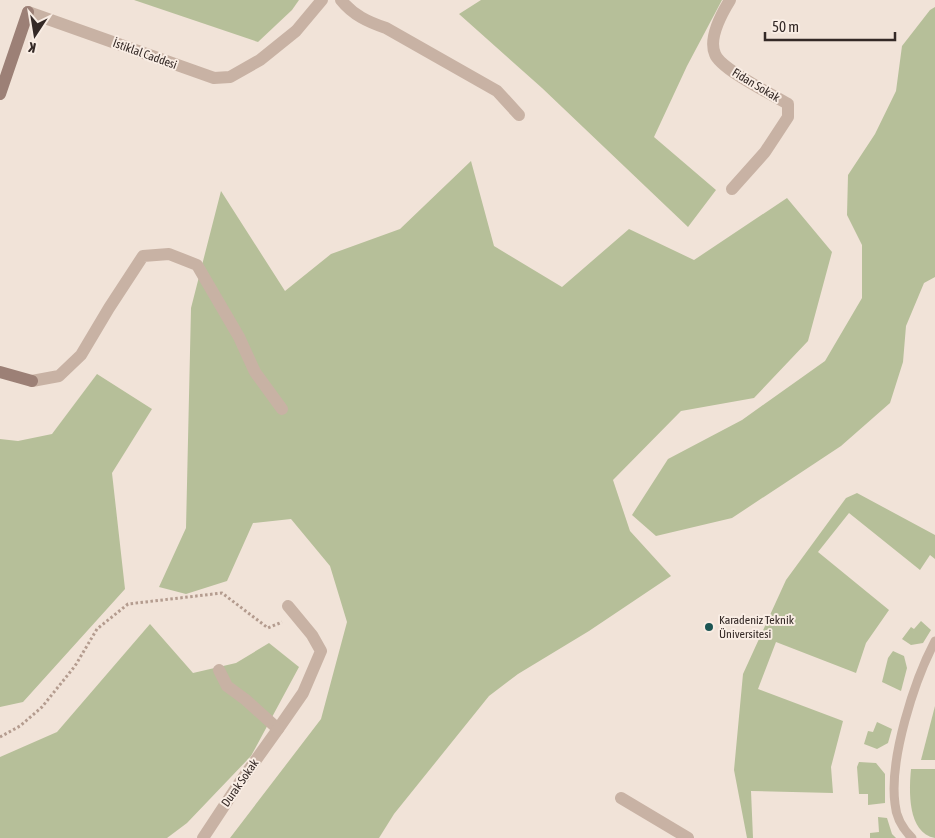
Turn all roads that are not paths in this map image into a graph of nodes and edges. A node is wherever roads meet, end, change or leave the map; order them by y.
1 (322, 0) edge
2 (341, 0) edge
3 (730, 0) edge
4 (0, 94) edge
5 (519, 115) dead end
6 (732, 190) dead end
7 (0, 372) edge
8 (282, 409) dead end
9 (288, 606) road end
10 (935, 641) edge
11 (219, 670) dead end
12 (278, 729) junction
13 (620, 798) dead end
14 (203, 838) edge
15 (688, 838) edge
16 (912, 838) edge

1 - 4 street, İstiklal Caddesi
2 - 5 street
3 - 6 street, Fidan Sokak
7 - 8 street
9 - 12 street, Durak Sokak
10 - 16 lane
11 - 12 street
12 - 14 street, Durak Sokak
13 - 15 street

